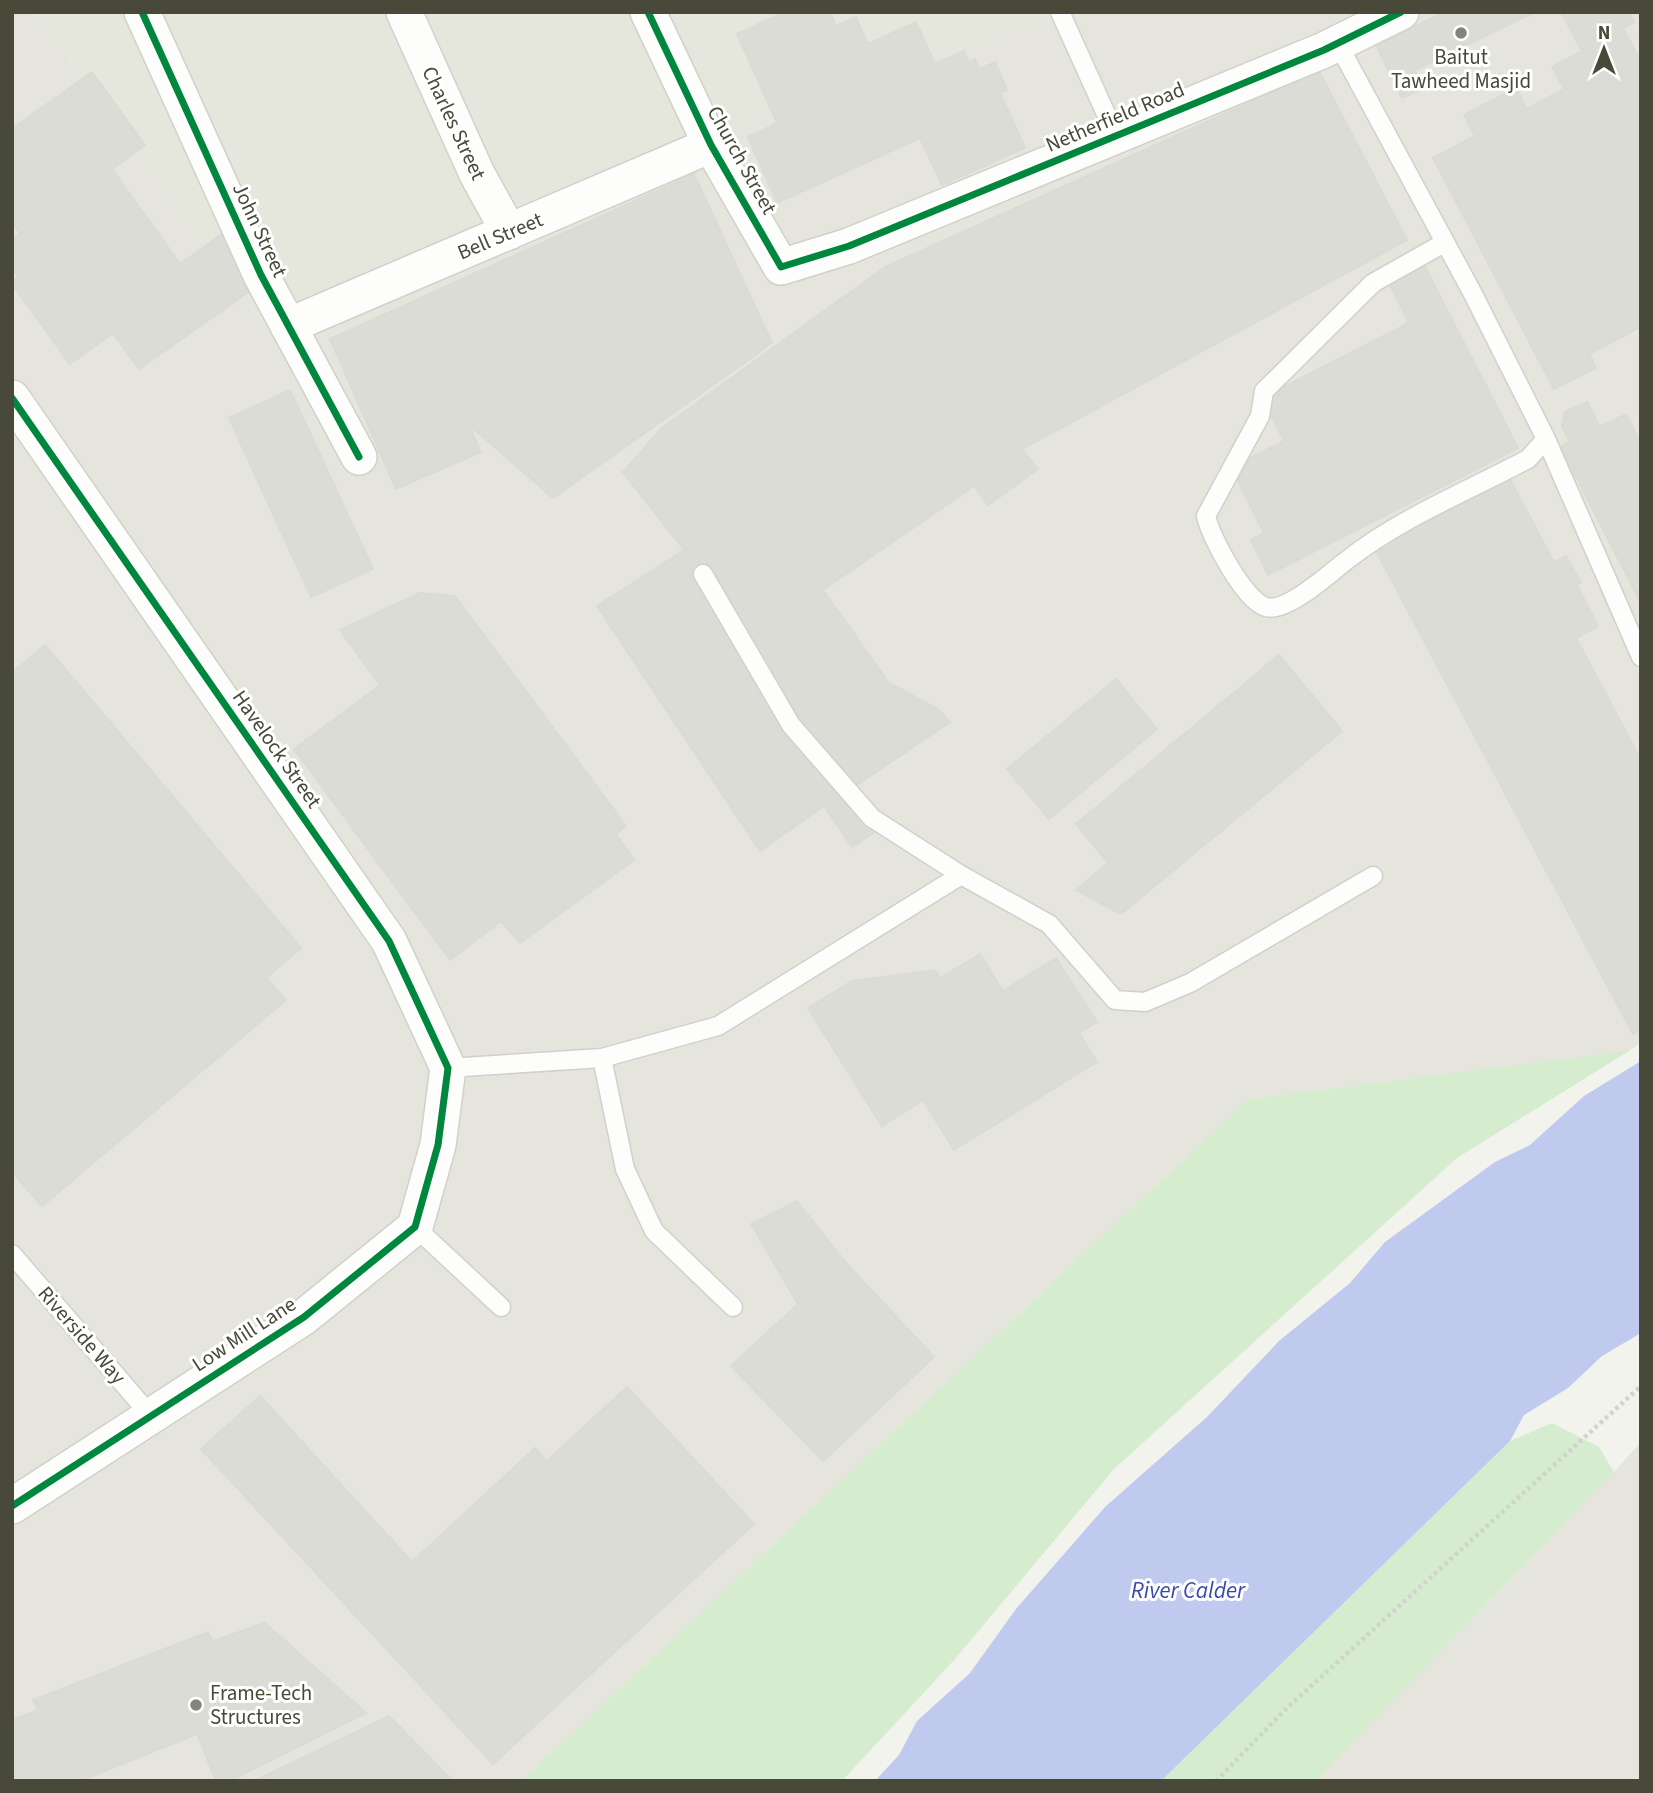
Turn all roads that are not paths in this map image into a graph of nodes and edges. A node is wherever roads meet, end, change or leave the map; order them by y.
1 (142, 12) edge
2 (404, 12) edge
3 (648, 12) edge
4 (1060, 12) edge
5 (1401, 12) edge
6 (1338, 44) junction
7 (1116, 136) junction
8 (711, 145) junction
9 (509, 232) junction
10 (1444, 243) junction
11 (841, 250) joint
12 (288, 326) junction
13 (12, 398) edge
14 (1546, 439) junction
15 (359, 457) dead end
16 (703, 574) dead end
17 (1641, 657) edge
18 (961, 875) junction
19 (1373, 876) dead end
20 (602, 1058) junction
21 (448, 1068) junction
22 (415, 1227) junction
23 (12, 1254) edge
24 (501, 1307) dead end
25 (733, 1307) dead end
26 (151, 1416) junction
27 (12, 1506) edge

1 - 12 street, John Street
2 - 9 street, Charles Street
3 - 8 street, Church Street
4 - 7 lane
5 - 6 street, Netherfield Road
6 - 7 street, Netherfield Road
6 - 10 lane
7 - 11 street, Netherfield Road
8 - 9 street, Bell Street
8 - 11 street, Church Street
9 - 12 street, Bell Street
10 - 14 lane
10 - 14 lane
12 - 15 street, John Street
13 - 21 street, Havelock Street
14 - 17 lane
16 - 18 lane
18 - 19 lane
18 - 20 lane
20 - 21 lane
20 - 25 lane
21 - 22 street
22 - 24 lane
22 - 26 street, Low Mill Lane
23 - 26 lane, Riverside Way
26 - 27 street, Low Mill Lane

